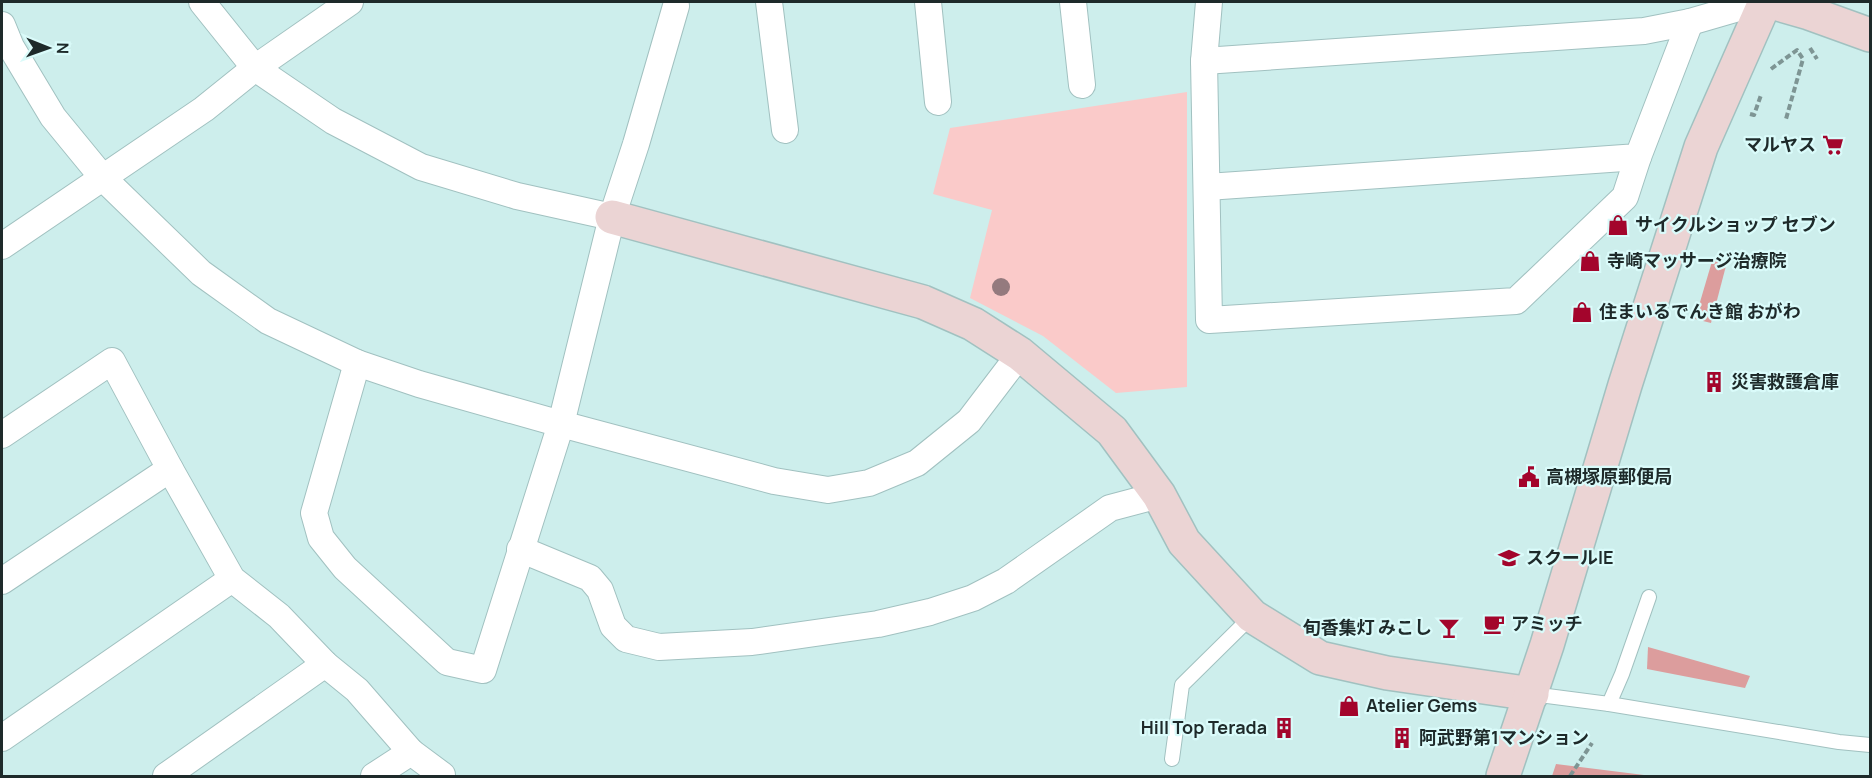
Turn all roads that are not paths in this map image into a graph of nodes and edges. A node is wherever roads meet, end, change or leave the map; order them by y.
1 (202, 2) edge
2 (350, 2) edge
3 (769, 2) edge
4 (928, 2) edge
5 (1073, 2) edge
6 (1209, 2) edge
7 (1759, 2) edge
8 (1765, 2) edge
9 (1771, 2) edge
10 (676, 3) edge
11 (1690, 22) junction
12 (2, 25) edge
13 (1870, 35) edge
14 (1204, 61) junction
15 (255, 68) junction
16 (1082, 85) dead end
17 (938, 102) dead end
18 (785, 130) dead end
19 (1638, 157) junction
20 (103, 178) junction
21 (1207, 187) junction
22 (612, 217) junction
23 (2, 246) edge
24 (1020, 354) junction
25 (357, 363) junction
26 (561, 424) junction
27 (2, 435) edge
28 (170, 470) junction
29 (1159, 495) junction
30 (520, 549) junction
31 (232, 579) junction
32 (2, 581) edge
33 (1649, 597) dead end
34 (1252, 616) junction
35 (325, 664) junction
36 (1532, 694) junction
37 (1609, 704) junction
38 (2, 738) edge
39 (1870, 745) edge
40 (411, 752) junction
41 (1172, 759) dead end
42 (166, 777) edge
43 (374, 777) edge
44 (442, 777) edge
45 (1503, 777) edge

1 - 15 street
2 - 15 street
3 - 18 street
4 - 17 street
5 - 16 street
6 - 14 street
7 - 11 street
8 - 36 street
9 - 13 street
10 - 22 street
11 - 14 street
11 - 19 street
12 - 20 street
14 - 21 street
15 - 20 street
15 - 22 street
19 - 21 street
19 - 21 street
20 - 23 street
20 - 25 street
22 - 24 street
22 - 26 street
24 - 26 street
24 - 29 street
25 - 26 street
25 - 30 street
26 - 30 street
27 - 28 street
28 - 31 street
28 - 32 street
29 - 30 street
29 - 34 street
31 - 35 street
31 - 38 street
33 - 37 lane
34 - 36 street
34 - 41 lane
35 - 40 street
35 - 42 street
36 - 37 lane
36 - 45 street
37 - 39 lane
40 - 43 street
40 - 44 street

